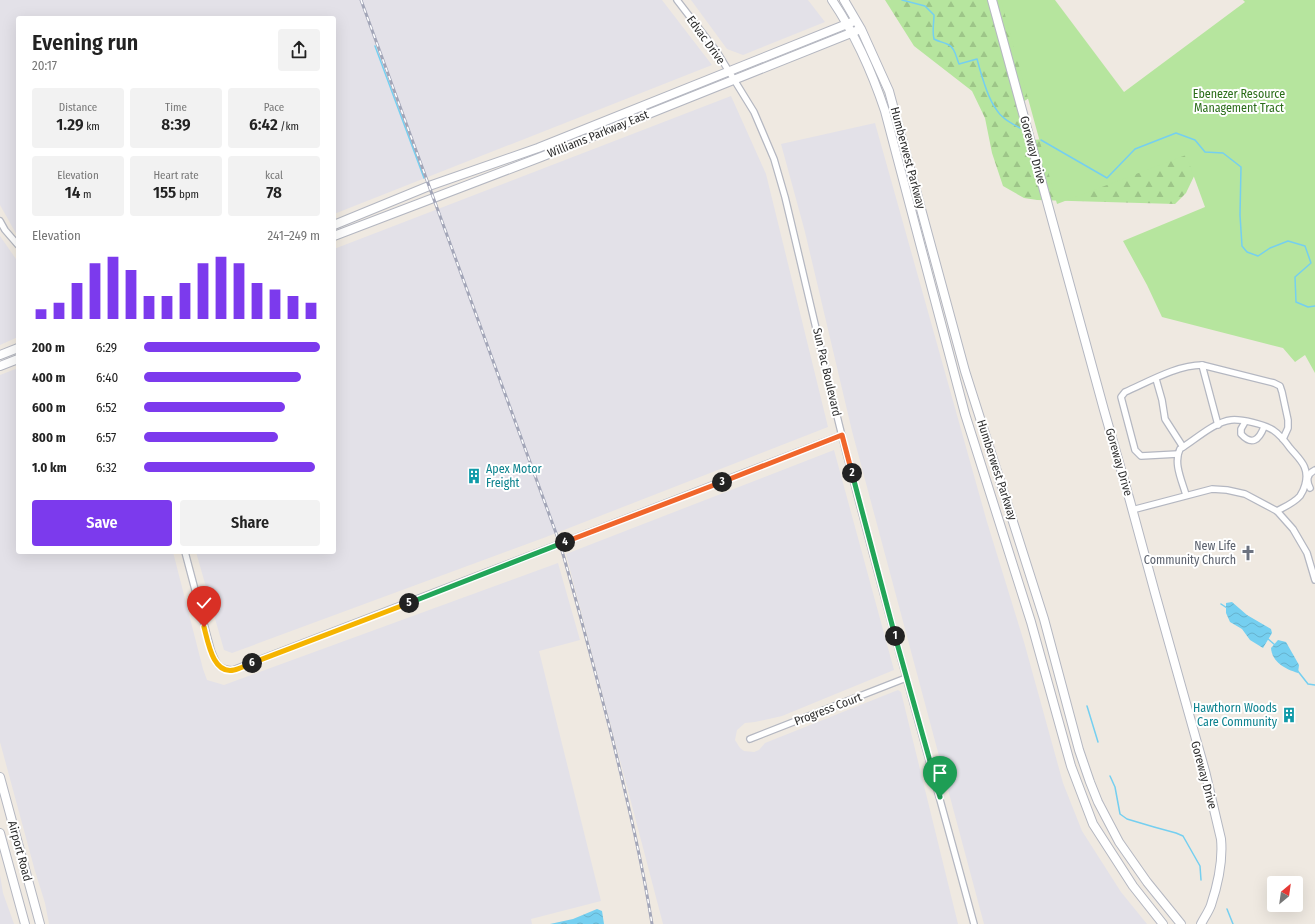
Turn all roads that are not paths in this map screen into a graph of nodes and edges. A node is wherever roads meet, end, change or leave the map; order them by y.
1 (677, 0) edge
2 (832, 0) edge
3 (844, 0) edge
4 (992, 0) edge
5 (856, 20) junction
6 (847, 24) junction
7 (861, 29) junction
8 (852, 33) junction
9 (728, 71) junction
10 (734, 80) junction
11 (0, 221) edge
12 (336, 224) edge
13 (336, 235) edge
14 (16, 243) edge
15 (16, 349) edge
16 (0, 355) edge
17 (16, 360) edge
18 (1202, 365) junction
19 (0, 366) edge
20 (1156, 379) junction
21 (1245, 422) junction
22 (1218, 425) junction
23 (1264, 427) junction
24 (842, 435) junction
25 (1283, 439) junction
26 (1183, 447) junction
27 (1178, 454) junction
28 (1311, 473) edge
29 (1306, 483) junction
30 (1313, 489) edge
31 (1186, 495) junction
32 (1132, 510) junction
33 (1277, 511) junction
34 (186, 554) edge
35 (1315, 580) edge
36 (906, 678) junction
37 (750, 739) dead end
38 (0, 777) edge
39 (0, 833) edge
40 (25, 924) edge
41 (40, 924) edge
42 (974, 924) edge
43 (1163, 924) edge
44 (1181, 924) edge
45 (1201, 924) edge

1 - 9 street, Edvac Drive
2 - 6 main road, Humberwest Parkway
3 - 5 main road, Humberwest Parkway
4 - 32 main road, Goreway Drive
5 - 6 main road, Williams Parkway East
5 - 7 main road, Humberwest Parkway
6 - 8 main road, Humberwest Parkway
6 - 9 main road, Williams Parkway East
7 - 8 main road, Williams Parkway East
7 - 44 main road, Humberwest Parkway
8 - 10 main road, Williams Parkway East
8 - 43 main road, Humberwest Parkway
9 - 10 street, Edvac Drive
9 - 12 main road, Williams Parkway East
10 - 13 main road, Williams Parkway East
10 - 24 street, Sun Pac Boulevard
11 - 14 street
15 - 16 main road
17 - 19 main road
18 - 20 street
18 - 22 street
18 - 25 street
20 - 26 street
20 - 27 street
21 - 22 street
21 - 23 street
21 - 23 street
22 - 26 street
23 - 25 street
24 - 34 street
24 - 36 street, Sun Pac Boulevard
25 - 28 street
26 - 27 street
27 - 31 street
28 - 29 street
28 - 30 street
29 - 30 street
29 - 33 street
31 - 32 street
31 - 33 street
32 - 45 main road, Goreway Drive
33 - 35 street
36 - 37 street, Progress Court
36 - 42 street, Sun Pac Boulevard
38 - 41 main road, Airport Road
39 - 40 main road, Airport Road

